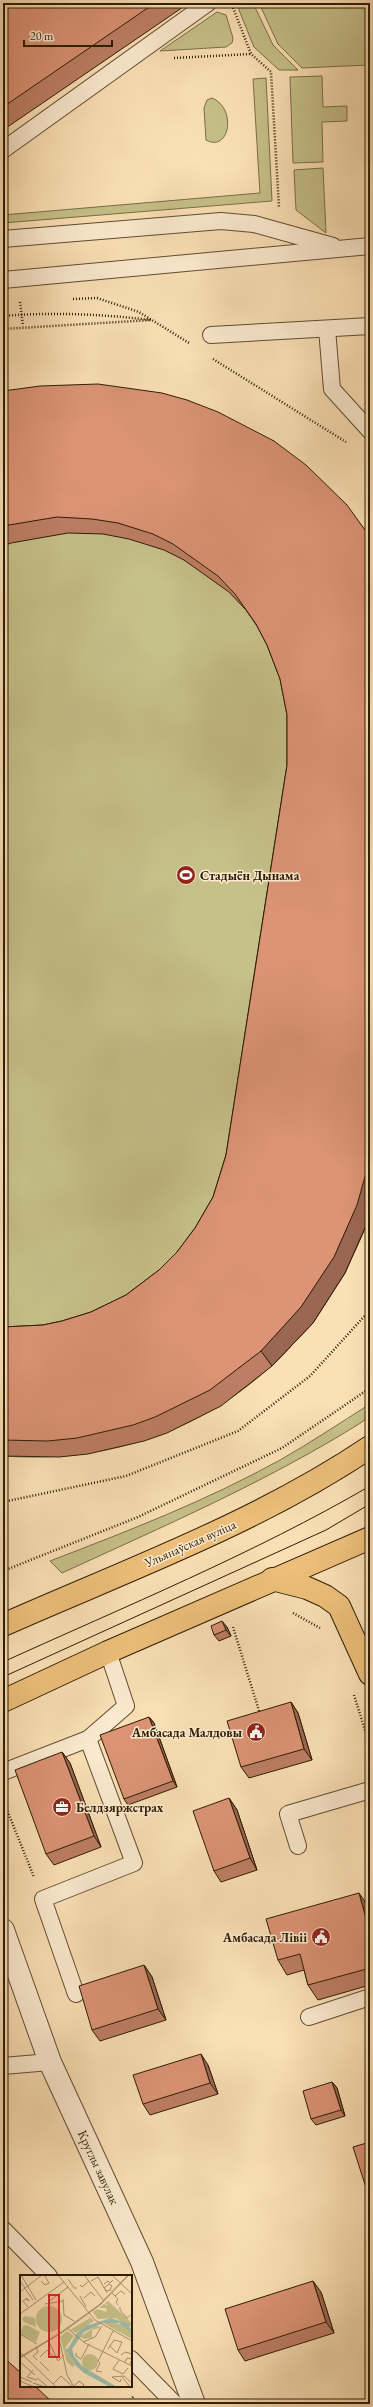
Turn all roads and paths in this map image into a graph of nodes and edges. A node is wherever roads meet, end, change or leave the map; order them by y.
1 (208, 3) edge
2 (231, 3) edge
3 (251, 54) junction
4 (172, 58) dead end
5 (3, 150) edge
6 (277, 177) dead end
7 (3, 239) edge
8 (370, 246) edge
9 (342, 248) junction
10 (3, 280) edge
11 (97, 298) dead end
12 (20, 302) dead end
13 (21, 314) junction
14 (3, 316) edge
15 (151, 320) junction
16 (23, 326) junction
17 (370, 326) edge
18 (3, 329) edge
19 (327, 329) junction
20 (211, 335) dead end
21 (192, 345) dead end
22 (212, 358) dead end
23 (370, 431) edge
24 (347, 443) dead end
25 (361, 451) dead end
26 (370, 460) edge
27 (370, 1310) edge
28 (370, 1388) edge
29 (370, 1447) edge
30 (3, 1502) edge
31 (370, 1538) edge
32 (3, 1571) edge
33 (272, 1579) junction
34 (231, 1620) dead end
35 (3, 1625) edge
36 (108, 1652) junction
37 (370, 1674) edge
38 (3, 1702) edge
39 (261, 1716) edge
40 (88, 1739) junction
41 (3, 1772) edge
42 (370, 1790) edge
43 (3, 1800) edge
44 (298, 1846) dead end
45 (43, 1899) junction
46 (3, 1930) edge
47 (76, 1994) dead end
48 (370, 1997) edge
49 (309, 2017) dead end
50 (50, 2062) junction
51 (3, 2066) edge
52 (3, 2229) edge
53 (48, 2275) edge
54 (132, 2360) edge
55 (175, 2404) edge
56 (194, 2404) edge

1 - 5 lane
2 - 3 path
3 - 4 path
3 - 6 path
7 - 9 lane
8 - 9 lane
9 - 10 lane
11 - 15 path
12 - 13 path
13 - 14 path
13 - 15 path
13 - 16 path
15 - 16 path
15 - 21 path
16 - 18 path
17 - 19 lane
19 - 20 lane
19 - 23 lane
22 - 24 path
25 - 26 path
27 - 30 path
28 - 32 path
29 - 35 main road, Ульянаўская вуліца
31 - 33 main road
33 - 36 main road
33 - 37 main road
34 - 39 path
36 - 38 main road
36 - 40 lane
40 - 41 lane
40 - 45 lane
42 - 44 lane
43 - 45 path
45 - 47 lane
46 - 50 street, Круглы завулак
48 - 49 lane
50 - 51 lane
50 - 56 street, Круглы завулак
52 - 53 lane
54 - 55 lane

